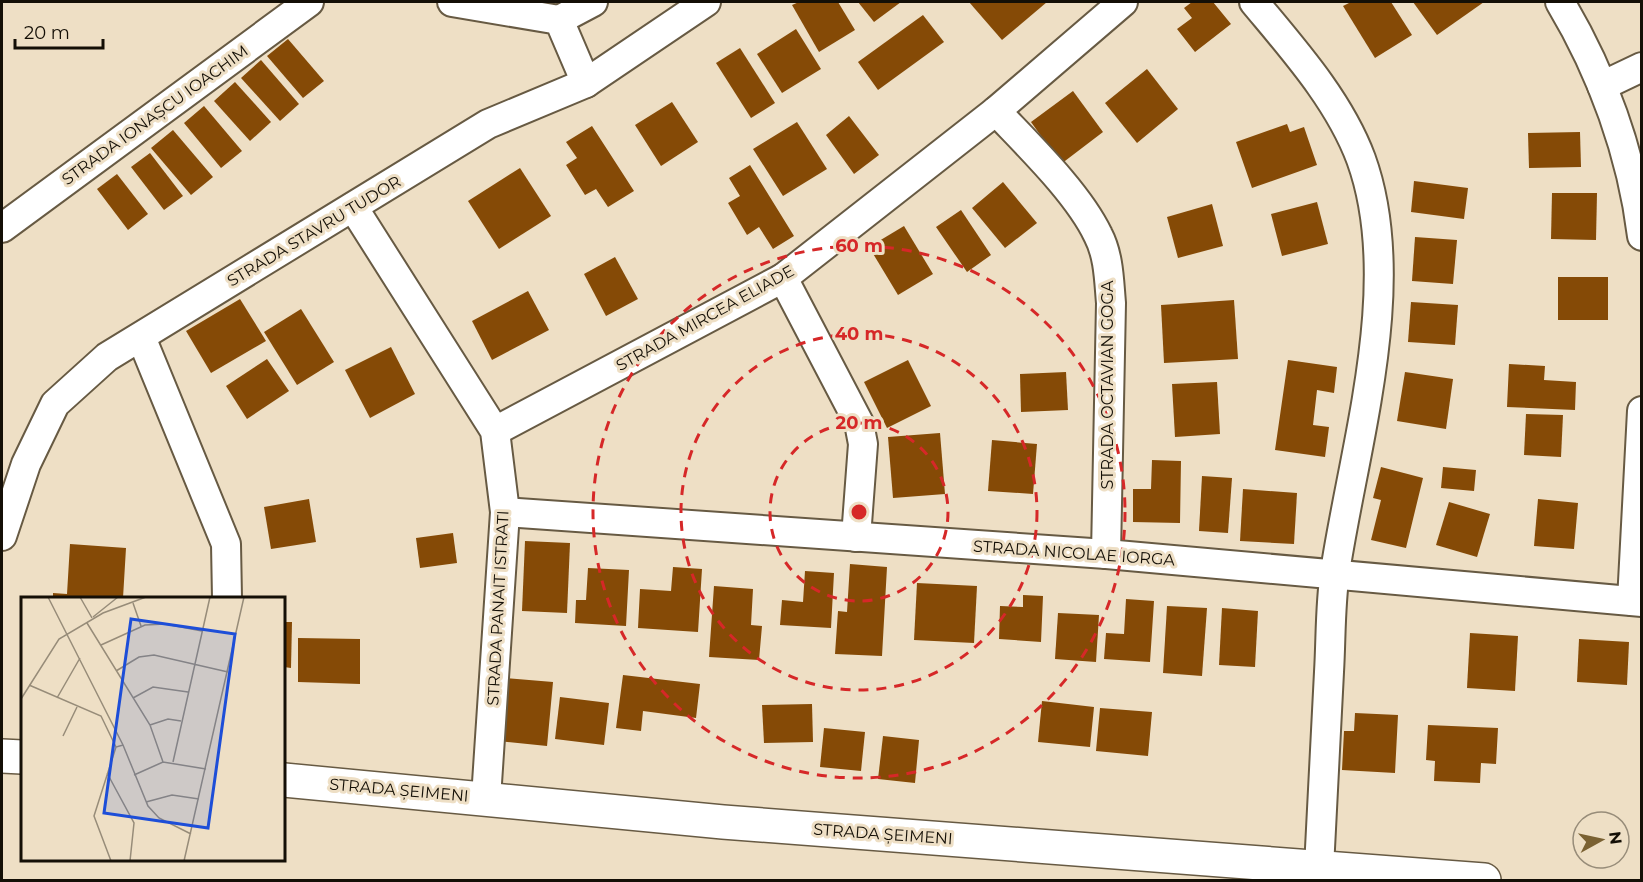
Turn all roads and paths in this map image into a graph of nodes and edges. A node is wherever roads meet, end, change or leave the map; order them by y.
1 (309, 2) edge
2 (452, 2) edge
3 (593, 2) edge
4 (706, 2) edge
5 (1123, 2) edge
6 (1254, 2) edge
7 (1560, 2) edge
8 (559, 20) junction
9 (1641, 67) edge
10 (586, 83) junction
11 (1602, 86) junction
12 (996, 111) junction
13 (353, 207) junction
14 (2, 228) edge
15 (1641, 236) edge
16 (783, 278) junction
17 (141, 337) junction
18 (1641, 411) edge
19 (495, 431) junction
20 (506, 512) junction
21 (2, 536) edge
22 (856, 537) junction
23 (1106, 554) junction
24 (1334, 575) junction
25 (227, 597) edge
26 (1637, 602) edge
27 (2, 756) edge
28 (21, 758) edge
29 (285, 780) edge
30 (486, 798) junction
31 (1319, 868) junction
32 (1484, 880) edge

1 - 14 street, STRADA IONAȘCU IOACHIM
2 - 8 street
3 - 8 street
4 - 10 street, STRADA STAVRU TUDOR
5 - 12 street, STRADA MIRCEA ELIADE
6 - 24 street
7 - 11 street
8 - 10 street
9 - 11 street
10 - 13 street, STRADA STAVRU TUDOR
11 - 15 street
12 - 16 street, STRADA MIRCEA ELIADE
12 - 23 street, STRADA OCTAVIAN GOGA
13 - 17 street, STRADA STAVRU TUDOR
13 - 19 street, STRADA PANAIT ISTRATI
16 - 19 street, STRADA MIRCEA ELIADE
16 - 22 street
17 - 21 street, STRADA STAVRU TUDOR
17 - 25 street
18 - 26 street
19 - 20 street, STRADA PANAIT ISTRATI
20 - 22 street, STRADA NICOLAE IORGA
20 - 30 street, STRADA PANAIT ISTRATI
22 - 23 street, STRADA NICOLAE IORGA
23 - 24 street, STRADA NICOLAE IORGA
24 - 26 street, STRADA NICOLAE IORGA
24 - 31 street
27 - 28 main road
29 - 30 main road, STRADA ȘEIMENI
30 - 31 main road, STRADA ȘEIMENI
31 - 32 main road, STRADA ȘEIMENI

